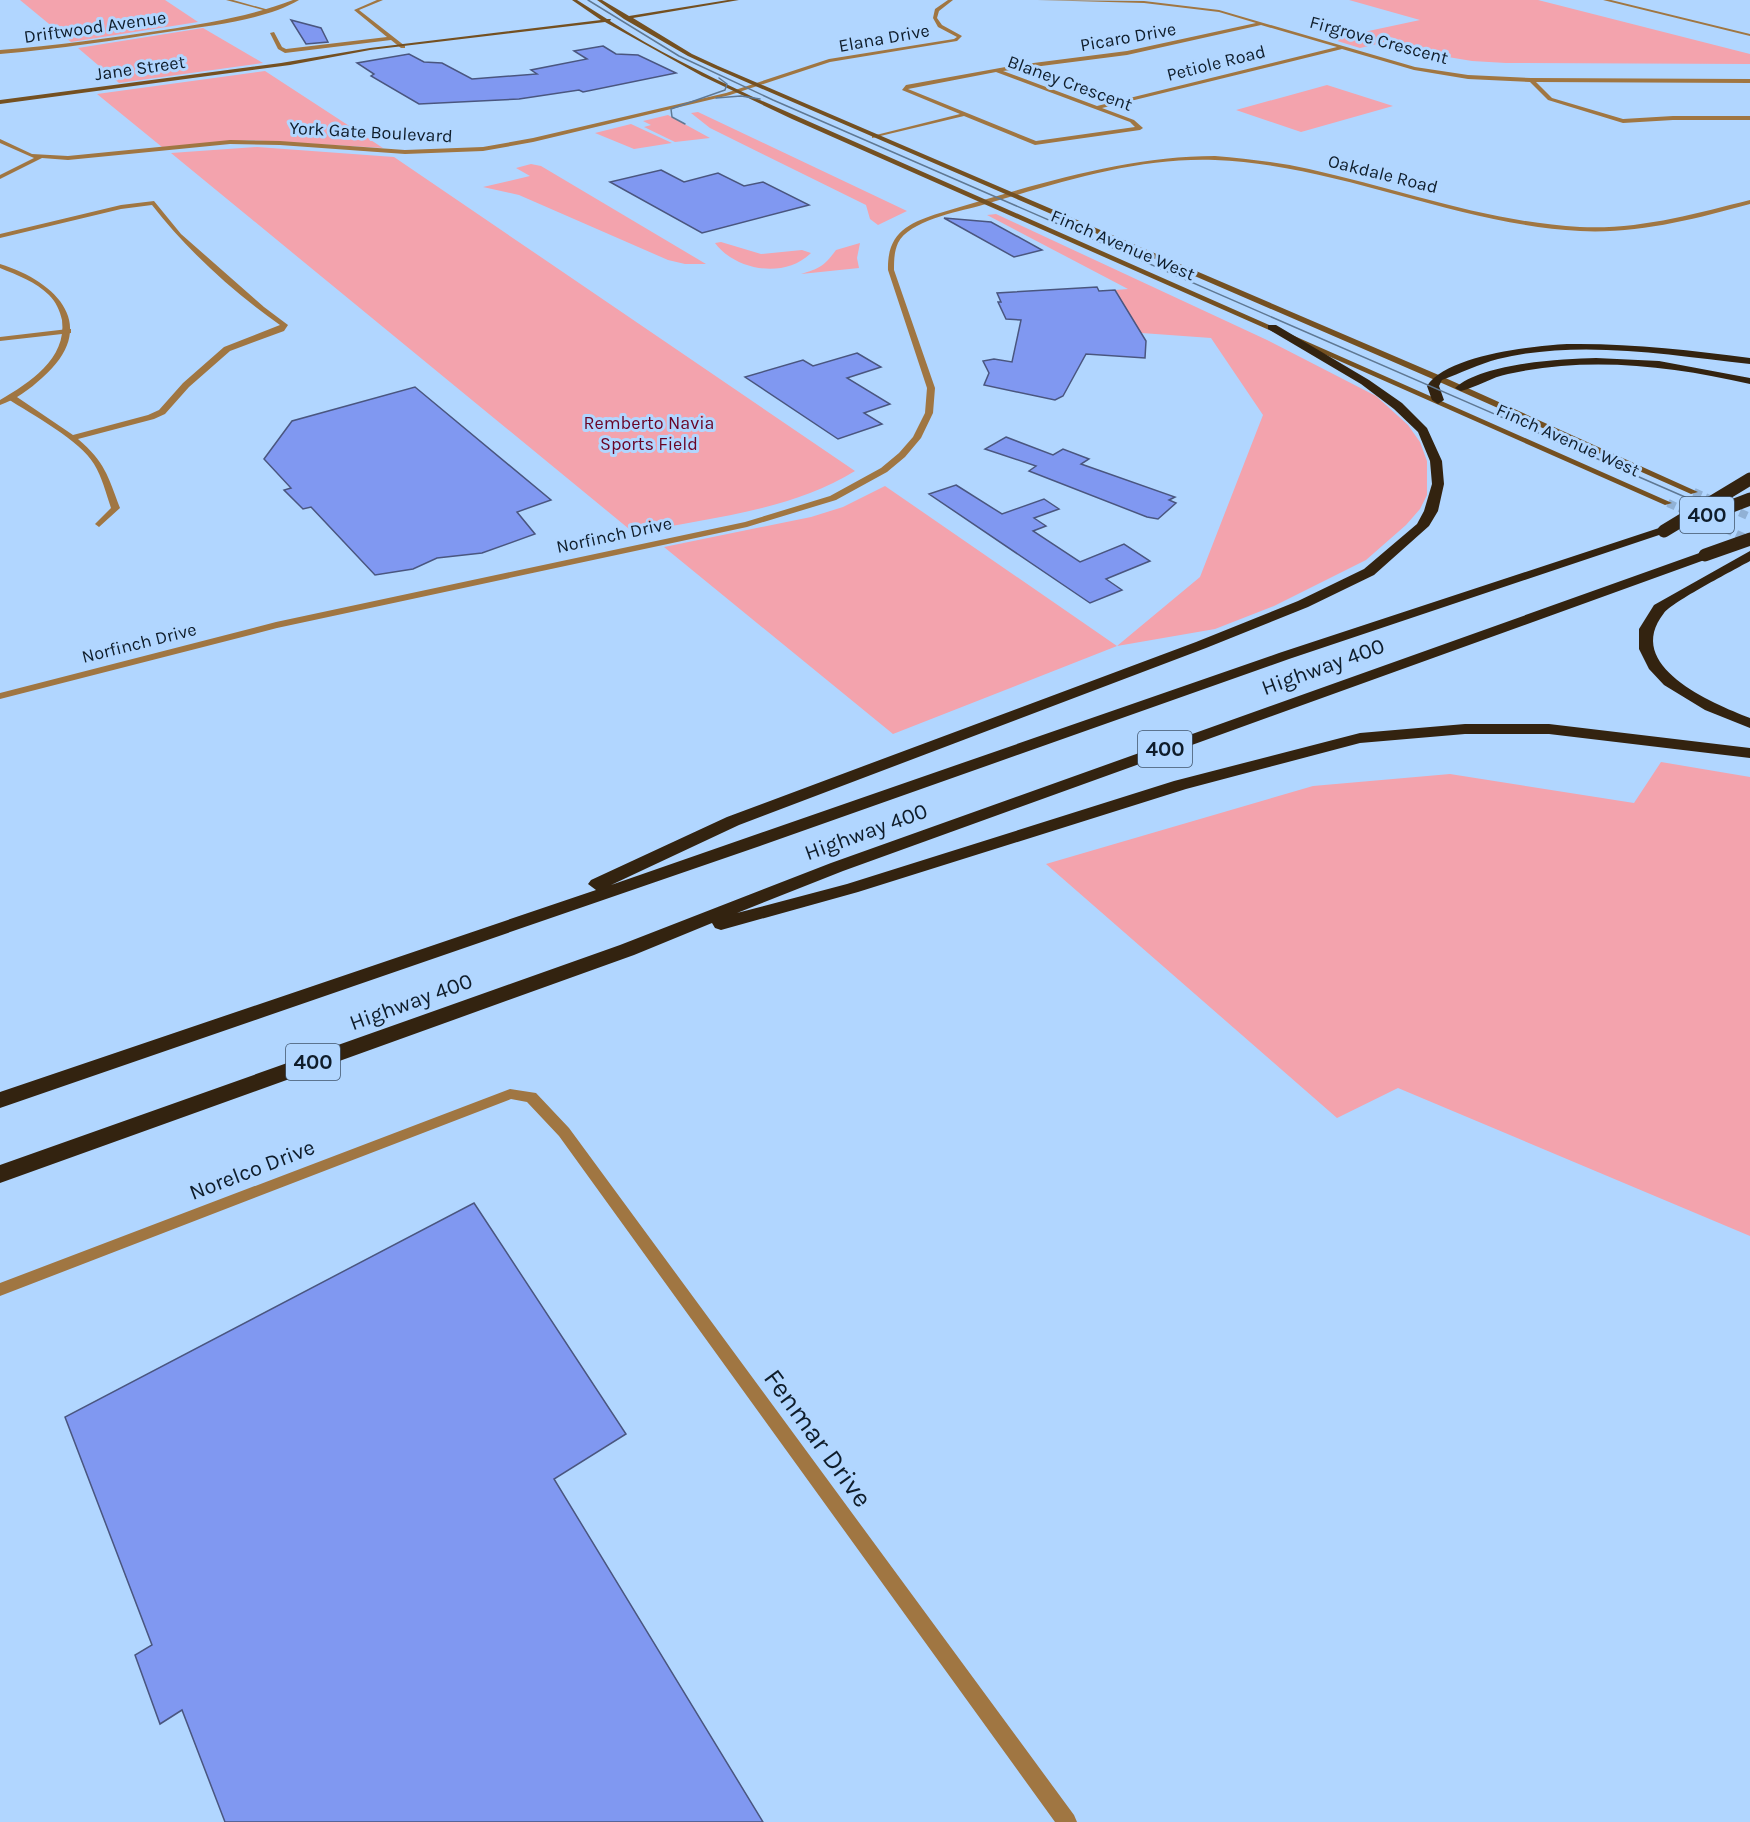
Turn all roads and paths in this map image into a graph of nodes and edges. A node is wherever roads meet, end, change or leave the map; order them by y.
1 (228, 0) edge
2 (297, 0) edge
3 (381, 0) edge
4 (574, 0) edge
5 (599, 0) edge
6 (737, 0) edge
7 (951, 0) edge
8 (1039, 0) edge
9 (1195, 0) edge
10 (1605, 0) edge
11 (1174, 4) junction
12 (705, 5) junction
13 (267, 10) junction
14 (622, 14) junction
15 (628, 17) junction
16 (603, 19) junction
17 (1263, 23) junction
18 (273, 33) dead end
19 (1750, 35) edge
20 (392, 38) junction
21 (403, 47) junction
22 (1344, 47) junction
23 (0, 52) edge
24 (998, 71) junction
25 (1531, 80) junction
26 (1750, 81) edge
27 (758, 86) junction
28 (738, 91) junction
29 (0, 102) edge
30 (1096, 108) junction
31 (962, 115) junction
32 (1750, 118) edge
33 (874, 137) junction
34 (0, 141) edge
35 (40, 157) junction
36 (0, 177) edge
37 (1010, 195) junction
38 (985, 202) junction
39 (1750, 202) edge
40 (0, 236) edge
41 (0, 266) edge
42 (8, 268) junction
43 (0, 272) edge
44 (1272, 327) junction
45 (68, 331) junction
46 (0, 339) edge
47 (1750, 361) edge
48 (1438, 378) junction
49 (1750, 381) edge
50 (1461, 388) junction
51 (11, 397) junction
52 (1438, 400) junction
53 (0, 403) edge
54 (72, 438) junction
55 (1750, 479) edge
56 (1694, 492) tunnel mouth
57 (1750, 499) edge
58 (1668, 503) tunnel mouth
59 (99, 524) dead end
60 (1665, 531) junction
61 (1750, 539) edge
62 (1750, 555) edge
63 (0, 696) edge
64 (1750, 723) edge
65 (1750, 753) edge
66 (514, 923) junction
67 (627, 950) junction
68 (521, 1094) joint
69 (0, 1100) edge
70 (0, 1174) edge
71 (0, 1290) edge
72 (1067, 1822) edge

1 - 13 street
2 - 13 street, Driftwood Avenue
3 - 20 street
4 - 16 main road, Finch Avenue West
5 - 14 main road, Finch Avenue West
6 - 12 main road, Jane Street
7 - 27 street, Elana Drive
8 - 11 street, Firgrove Crescent
9 - 11 street
10 - 19 street
11 - 17 street, Firgrove Crescent
12 - 14 main road, Jane Street
12 - 15 main road, Jane Street
13 - 23 street, Driftwood Avenue
14 - 15 main road, Finch Avenue West
14 - 16 main road, Jane Street
15 - 16 main road, Jane Street
15 - 27 main road, Finch Avenue West
16 - 21 main road, Jane Street
16 - 28 main road, Finch Avenue West
17 - 22 street, Firgrove Crescent
17 - 24 street, Picaro Drive
18 - 20 street
20 - 21 street
21 - 29 main road, Jane Street
22 - 25 street, Firgrove Crescent
22 - 30 street, Petiole Road
24 - 30 street, Blaney Crescent
24 - 31 street, Blaney Crescent
25 - 26 street, Firgrove Crescent
25 - 32 street
27 - 28 street, York Gate Boulevard
27 - 33 main road, Finch Avenue West
28 - 35 street, York Gate Boulevard
28 - 38 main road, Finch Avenue West
30 - 31 street, Blaney Crescent
31 - 33 street
33 - 37 main road, Finch Avenue West
34 - 35 street, York Gate Boulevard
35 - 36 street
37 - 38 street, Oakdale Road
37 - 39 street, Oakdale Road
37 - 48 main road, Finch Avenue West
38 - 44 main road, Finch Avenue West
38 - 63 street, Norfinch Drive
40 - 54 street
41 - 42 street
42 - 43 street
42 - 45 street
44 - 52 main road, Finch Avenue West
44 - 66 highway
45 - 46 street
45 - 51 street
47 - 48 highway
48 - 50 main road, Finch Avenue West
48 - 52 highway
49 - 50 highway
50 - 56 main road, Finch Avenue West
51 - 53 street
51 - 54 street
52 - 58 main road, Finch Avenue West
54 - 59 street
55 - 60 highway, bridge
57 - 60 highway, Highway 400 / 400, bridge
60 - 66 highway, Highway 400 / 400
61 - 67 highway, Highway 400 / 400, bridge
62 - 64 highway
65 - 67 highway
66 - 69 highway, Highway 400 / 400
67 - 70 highway, Highway 400 / 400
68 - 71 street, Norelco Drive
68 - 72 street, Fenmar Drive

